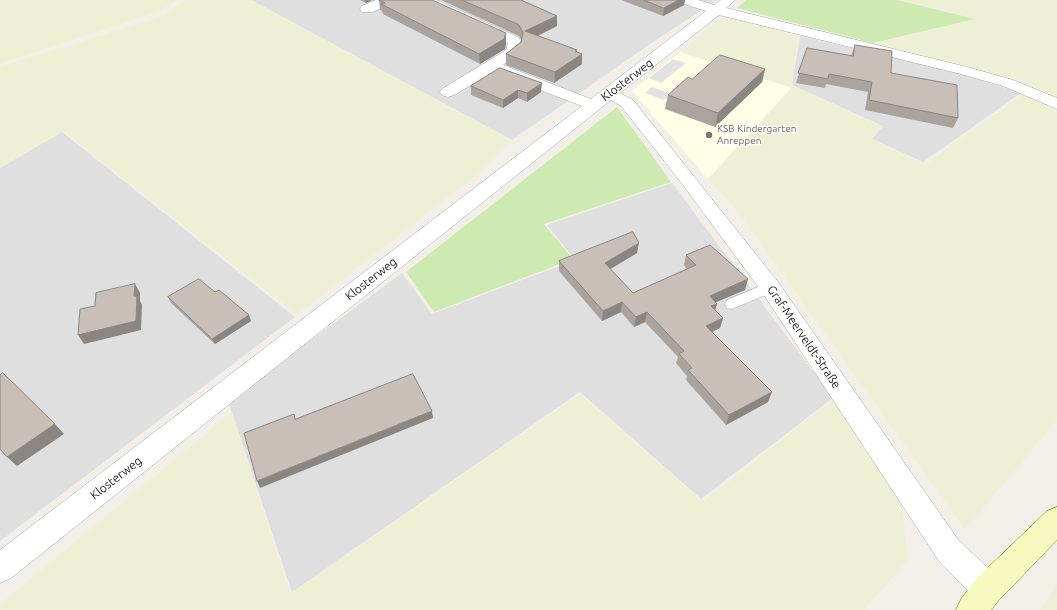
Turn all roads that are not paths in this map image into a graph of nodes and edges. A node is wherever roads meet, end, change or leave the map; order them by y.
1 (387, 0) edge
2 (426, 0) edge
3 (686, 0) edge
4 (729, 0) edge
5 (367, 9) dead end
6 (717, 9) junction
7 (492, 66) junction
8 (448, 92) dead end
9 (601, 99) junction
10 (1057, 104) edge
11 (770, 287) junction
12 (732, 304) dead end
13 (1057, 520) edge
14 (0, 568) edge
15 (980, 600) edge

1 - 5 street
2 - 7 street
3 - 6 street
4 - 6 street, Klosterweg
6 - 9 street, Klosterweg
6 - 10 street
7 - 8 street
7 - 9 street, Graf-Meerveldt-Straße
9 - 11 street, Graf-Meerveldt-Straße
9 - 14 street, Klosterweg
11 - 12 lane
11 - 15 street, Graf-Meerveldt-Straße
13 - 15 main road, Graf-Meerveldt-Straße

